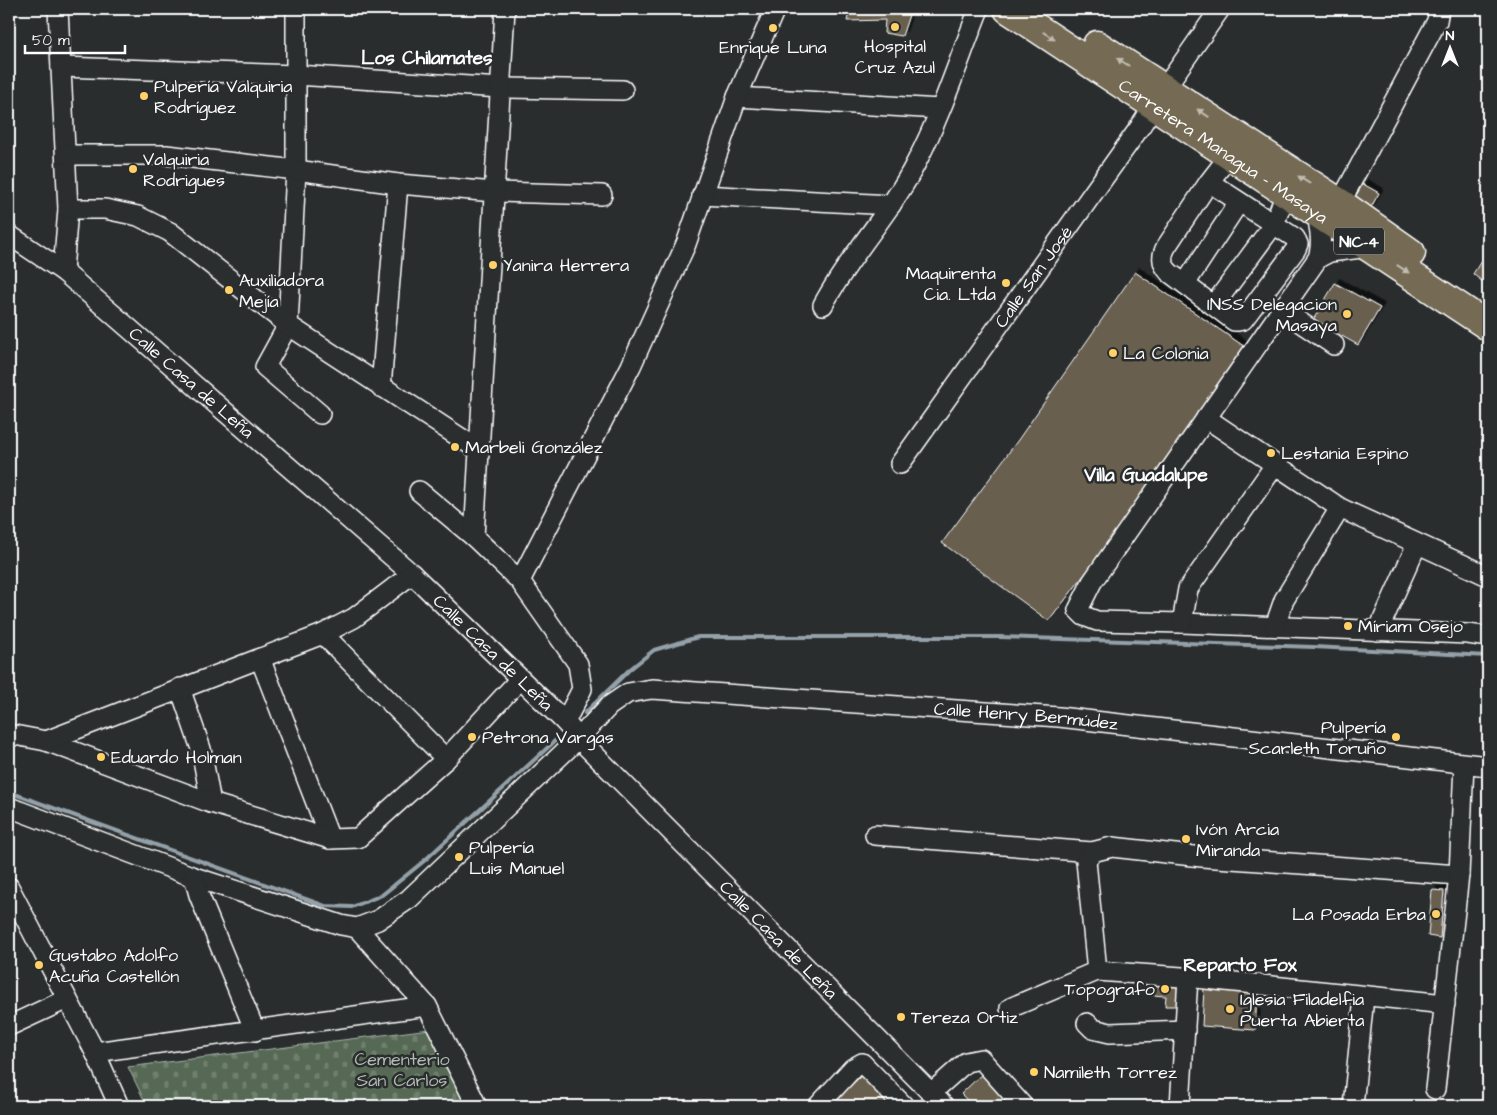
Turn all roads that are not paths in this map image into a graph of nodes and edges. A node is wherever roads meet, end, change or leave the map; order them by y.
1 (58, 9) edge
2 (296, 9) edge
3 (505, 9) edge
4 (775, 9) edge
5 (979, 9) edge
6 (1008, 9) edge
7 (1040, 9) edge
8 (1220, 9) edge
9 (1439, 9) edge
10 (61, 67) junction
11 (296, 75) junction
12 (501, 88) junction
13 (623, 90) dead end
14 (1159, 96) junction
15 (737, 97) junction
16 (940, 109) junction
17 (1236, 147) junction
18 (66, 155) junction
19 (296, 170) junction
20 (1210, 182) junction
21 (398, 184) junction
22 (495, 192) junction
23 (1286, 193) junction
24 (602, 195) dead end
25 (702, 195) junction
26 (1239, 202) junction
27 (891, 205) junction
28 (1328, 208) junction
29 (68, 209) junction
30 (1274, 224) junction
31 (9, 235) edge
32 (1369, 247) junction
33 (1318, 258) junction
34 (63, 271) junction
35 (1185, 284) junction
36 (823, 305) dead end
37 (1214, 305) junction
38 (1488, 307) edge
39 (1282, 310) junction
40 (288, 325) junction
41 (1488, 326) edge
42 (1334, 345) dead end
43 (380, 387) junction
44 (320, 414) dead end
45 (1206, 418) junction
46 (480, 450) junction
47 (900, 464) dead end
48 (1275, 465) junction
49 (419, 491) dead end
50 (1340, 508) junction
51 (474, 537) junction
52 (1417, 544) junction
53 (412, 574) junction
54 (1488, 576) edge
55 (520, 581) junction
56 (1182, 622) junction
57 (1275, 626) junction
58 (1378, 630) junction
59 (323, 634) junction
60 (1488, 637) edge
61 (260, 658) junction
62 (520, 678) junction
63 (180, 688) junction
64 (565, 722) junction
65 (9, 734) edge
66 (580, 738) junction
67 (46, 740) junction
68 (446, 759) junction
69 (1464, 764) junction
70 (1488, 766) edge
71 (211, 803) junction
72 (9, 807) edge
73 (876, 835) dead end
74 (330, 839) junction
75 (1092, 852) junction
76 (1458, 875) junction
77 (194, 877) junction
78 (9, 887) edge
79 (357, 928) junction
80 (1097, 971) junction
81 (1188, 978) junction
82 (1364, 997) junction
83 (67, 999) junction
84 (1445, 1004) junction
85 (426, 1006) junction
86 (1010, 1008) dead end
87 (1087, 1023) dead end
88 (9, 1026) edge
89 (1185, 1030) junction
90 (255, 1031) junction
91 (95, 1052) junction
92 (1435, 1089) dead end
93 (932, 1095) edge
94 (902, 1105) edge
95 (119, 1106) edge
96 (476, 1106) edge
97 (818, 1106) edge
98 (1022, 1106) edge
99 (1180, 1106) edge
100 (1353, 1106) edge

1 - 10 street
2 - 11 street
3 - 12 street
4 - 15 street
5 - 16 street
6 -> 14 highway, Carretera Managua - Masaya / NIC-4
14 -> 7 highway, Carretera Managua - Masaya / NIC-4
8 - 14 street, Calle San José
9 - 28 street
10 - 11 street
10 - 18 street
11 - 12 street
11 - 19 street
12 - 13 street
12 - 22 street
14 - 17 highway, Carretera Managua - Masaya / NIC-4
14 - 47 street, Calle San José
15 - 16 street
15 - 25 street
16 - 27 street
17 - 20 street
17 - 23 highway, Carretera Managua - Masaya / NIC-4
28 -> 17 highway, Carretera Managua - Masaya / NIC-4
18 - 19 street
18 - 29 street
19 - 21 street
19 - 40 street
20 - 26 street
20 - 35 street
21 - 22 street
21 - 43 street
22 - 24 street
22 - 46 street
23 - 28 highway, Carretera Managua - Masaya / NIC-4
23 - 30 street
25 - 27 street
25 - 55 street
26 - 30 street
26 - 35 street
27 - 36 street
28 - 32 highway, Carretera Managua - Masaya / NIC-4
28 - 33 street
28 - 38 highway, Carretera Managua - Masaya / NIC-4
29 - 34 street
29 - 40 street
30 - 37 street
30 - 37 street
31 - 34 street, Calle Casa de Leña
32 - 33 street
32 -> 41 highway, Carretera Managua - Masaya / NIC-4
33 - 39 street
34 - 53 street, Calle Casa de Leña
35 - 37 street
39 - 42 street
39 - 45 street
40 - 43 street
40 - 44 street
43 - 46 street
45 - 48 street
45 - 56 street
46 - 51 street
48 - 50 street
48 - 56 street
49 - 51 street
50 - 52 street
50 - 57 street
51 - 55 street
52 - 54 street
52 - 58 street
53 - 59 street
53 - 62 street, Calle Casa de Leña
55 - 64 street
56 - 57 street
57 - 58 street
58 - 60 street
59 - 61 street
59 - 68 street
61 - 63 street
61 - 74 street
62 - 64 street, Calle Casa de Leña
62 - 68 street
63 - 67 street
63 - 71 street
64 - 66 street, Calle Casa de Leña
65 - 67 street
66 - 69 street, Calle Henry Bermúdez
66 - 79 street, Calle Henry Bermúdez
66 - 93 street, Calle Casa de Leña
67 - 71 street
68 - 74 street
69 - 70 street, Calle Henry Bermúdez
69 - 76 street
71 - 74 street
72 - 77 street
73 - 75 street
75 - 76 street
75 - 80 street
76 - 84 street
77 - 79 street
77 - 90 street
78 - 83 street
79 - 85 street
80 - 81 street
80 - 86 street
81 - 82 street
81 - 89 street
82 - 84 street
82 - 100 street
83 - 88 street
83 - 91 street
84 - 92 street
85 - 90 street
85 - 96 street
87 - 89 street
89 - 99 street
90 - 91 street
91 - 95 street
93 - 94 street
93 - 98 street
94 - 97 street

